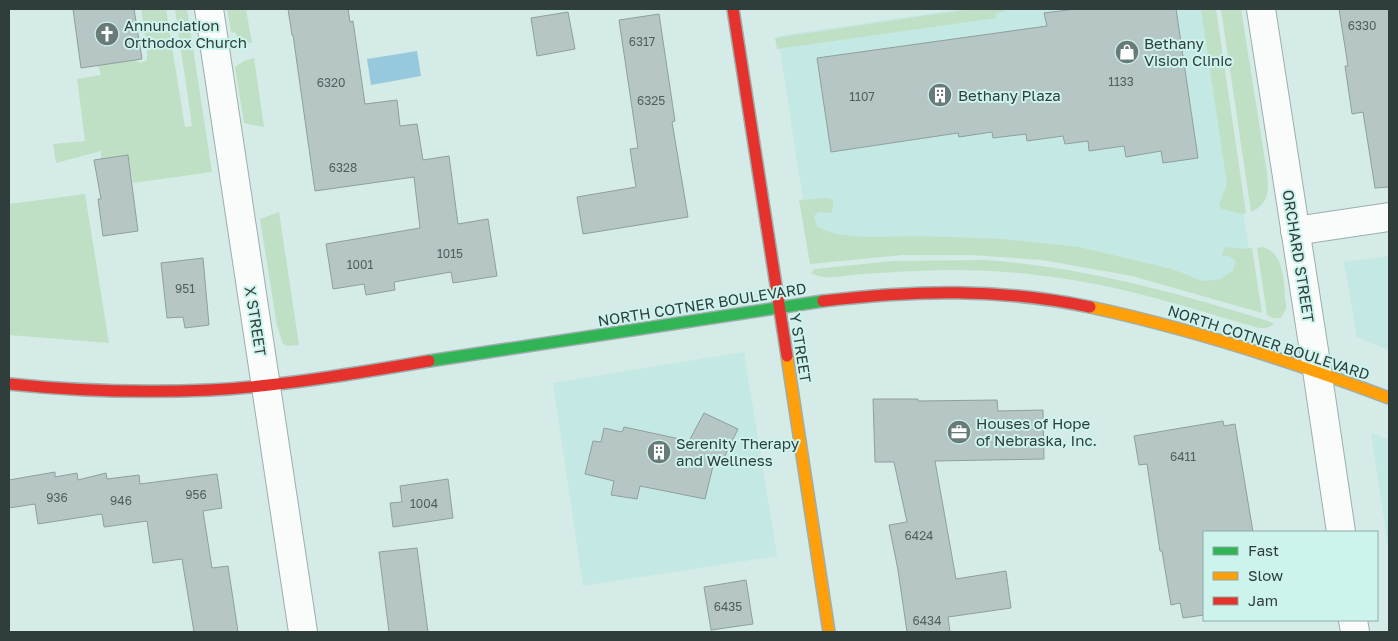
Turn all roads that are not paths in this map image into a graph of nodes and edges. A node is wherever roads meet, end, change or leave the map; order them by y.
1 (208, 9) edge
2 (733, 9) edge
3 (1261, 9) edge
4 (1389, 217) edge
5 (1294, 231) junction
6 (780, 307) junction
7 (1317, 370) junction
8 (9, 384) edge
9 (266, 385) junction
10 (1389, 398) edge
11 (1340, 531) edge
12 (303, 632) edge
13 (829, 632) edge

1 - 9 street, X STREET
2 - 6 main road, Y STREET
3 - 5 street, ORCHARD STREET
4 - 5 street
5 - 7 street, ORCHARD STREET
6 - 7 main road, NORTH COTNER BOULEVARD
6 - 9 main road, NORTH COTNER BOULEVARD
6 - 13 main road, Y STREET
7 - 10 main road, NORTH COTNER BOULEVARD
7 - 11 street, ORCHARD STREET
8 - 9 main road, NORTH COTNER BOULEVARD
9 - 12 street, X STREET

